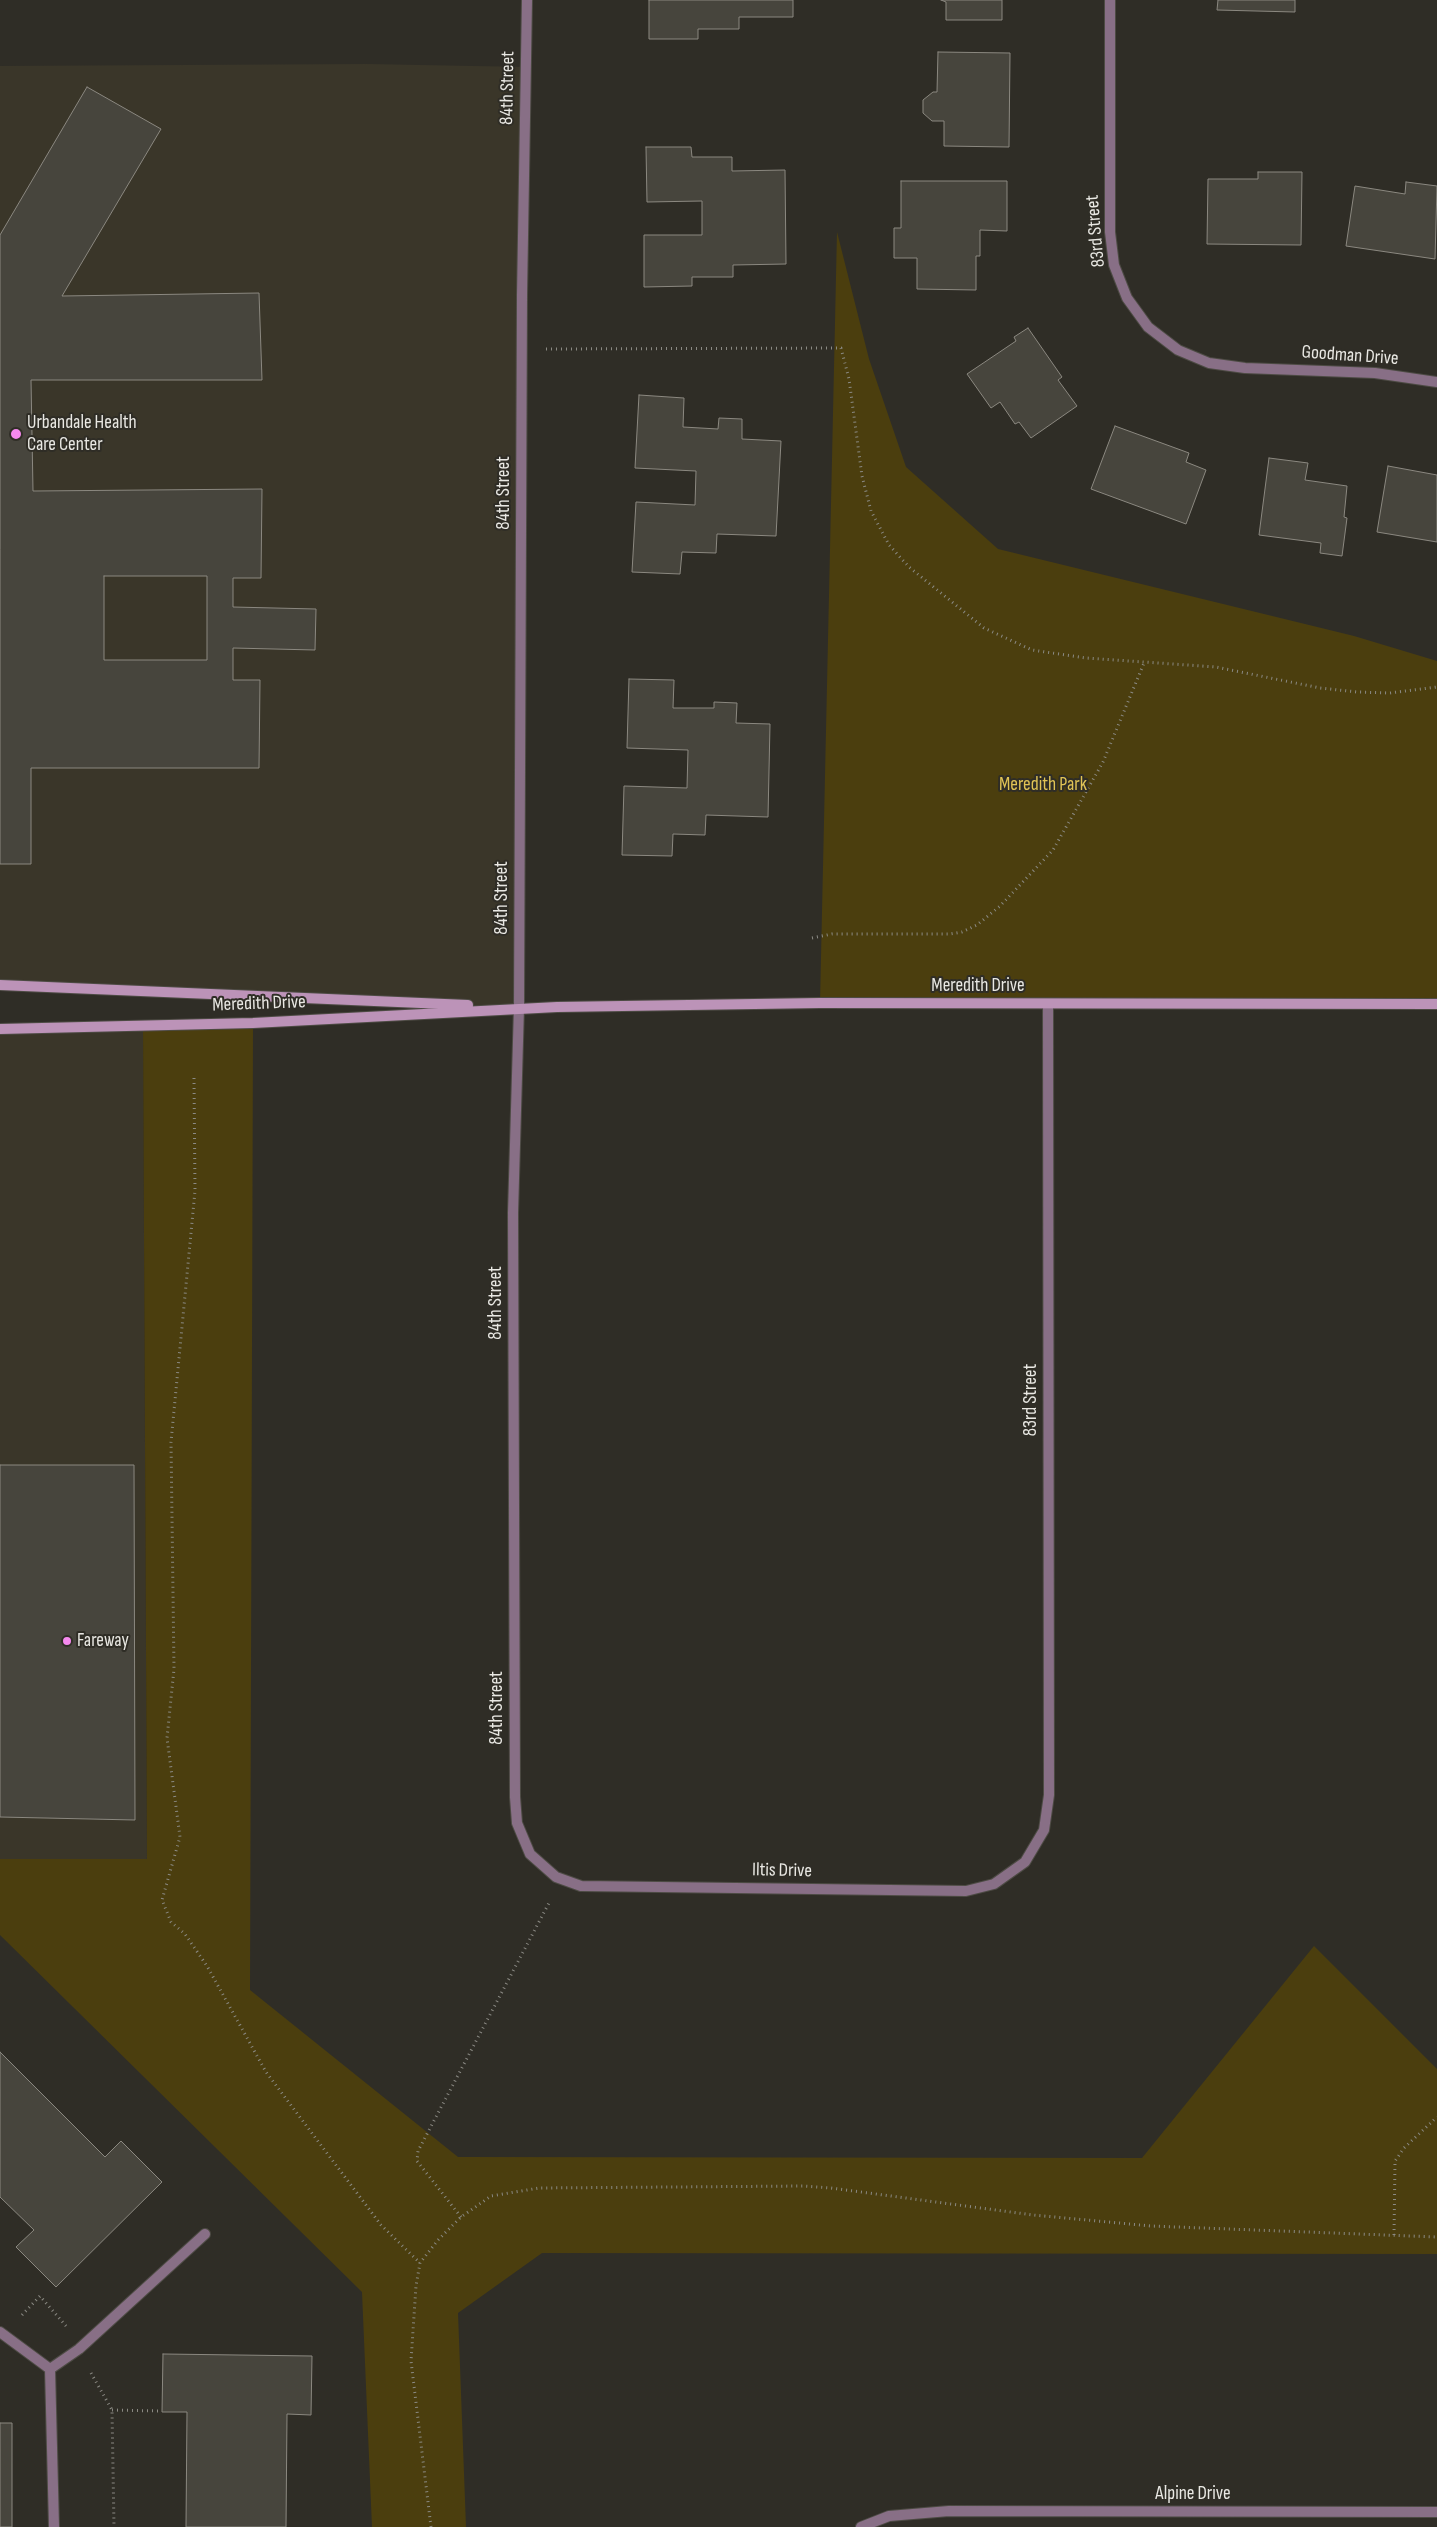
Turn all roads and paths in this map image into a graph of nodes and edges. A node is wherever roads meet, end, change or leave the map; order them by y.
1 (527, 0) edge
2 (1110, 0) edge
3 (522, 348) junction
4 (1260, 368) joint
5 (1437, 382) edge
6 (1144, 663) junction
7 (1437, 687) edge
8 (812, 938) dead end
9 (0, 985) edge
10 (1048, 1004) junction
11 (1437, 1004) edge
12 (519, 1007) junction
13 (0, 1029) edge
14 (194, 1078) dead end
15 (1049, 1796) joint
16 (515, 1797) joint
17 (561, 1879) junction
18 (1437, 2117) edge
19 (461, 2217) junction
20 (205, 2234) dead end
21 (1394, 2235) junction
22 (1437, 2237) edge
23 (420, 2263) junction
24 (2, 2333) edge
25 (79, 2349) junction
26 (50, 2369) junction
27 (112, 2410) junction
28 (159, 2411) dead end
29 (1437, 2512) edge
30 (54, 2527) edge
31 (114, 2527) edge
32 (431, 2527) edge
33 (861, 2527) edge

1 - 3 street, 84th Street
2 - 4 street, 83rd Street
3 - 6 path
3 - 12 street, 84th Street
4 - 5 street, Goodman Drive
6 - 7 path
6 - 8 path
9 - 12 main road, Meredith Drive
10 - 11 main road, Meredith Drive
10 - 12 main road, Meredith Drive
10 - 15 street, 83rd Street
12 - 13 main road, Meredith Drive
12 - 16 street, 84th Street
14 - 23 path
15 - 17 street, Iltis Drive
16 - 17 street, Iltis Drive
17 - 19 path
18 - 21 path
19 - 21 path
19 - 23 path
20 - 25 street
21 - 22 path
23 - 32 path
24 - 25 path
24 - 26 street
25 - 26 street
25 - 27 path
26 - 30 street
27 - 28 path
27 - 31 path
29 - 33 street, Alpine Drive

